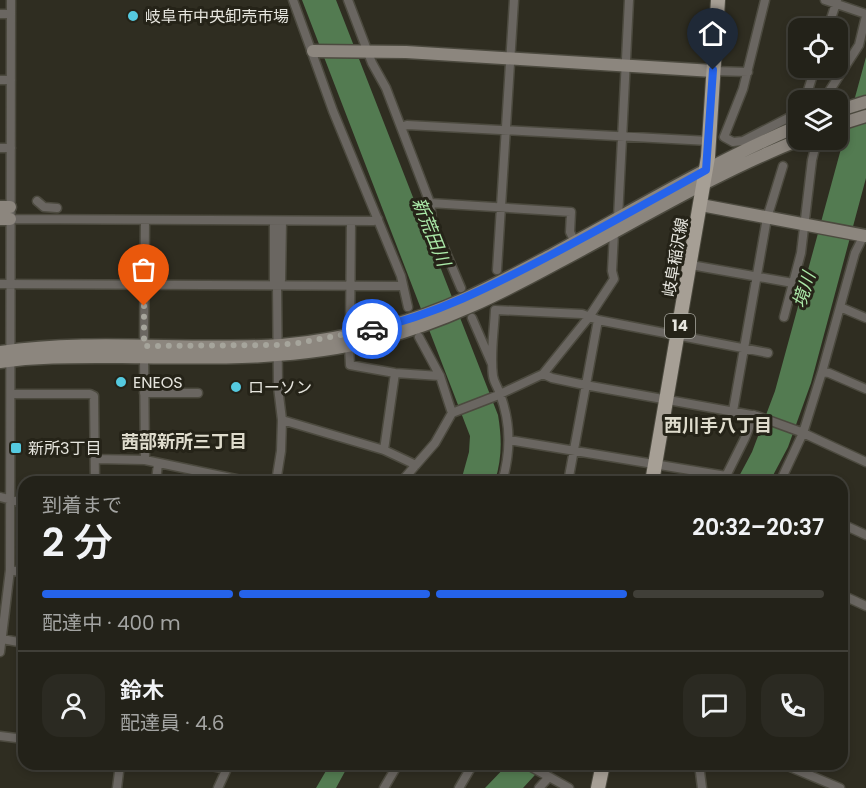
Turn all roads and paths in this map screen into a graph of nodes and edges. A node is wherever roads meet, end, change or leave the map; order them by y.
1 (11, 0) edge
2 (293, 0) edge
3 (348, 0) edge
4 (513, 0) edge
5 (629, 0) edge
6 (718, 0) edge
7 (765, 0) edge
8 (825, 0) edge
9 (836, 2) edge
10 (0, 14) edge
11 (11, 14) junction
12 (866, 15) edge
13 (831, 18) edge
14 (366, 50) junction
15 (316, 51) junction
16 (509, 58) junction
17 (627, 64) junction
18 (713, 70) junction
19 (748, 72) junction
20 (0, 80) edge
21 (11, 80) junction
22 (830, 90) edge
23 (866, 102) edge
24 (848, 108) edge
25 (866, 116) edge
26 (788, 118) edge
27 (848, 122) edge
28 (402, 127) junction
29 (505, 129) junction
30 (788, 131) edge
31 (623, 135) junction
32 (709, 141) junction
33 (788, 145) edge
34 (0, 148) edge
35 (11, 148) junction
36 (814, 150) edge
37 (783, 166) dead end
38 (706, 170) junction
39 (704, 185) junction
40 (37, 201) dead end
41 (430, 203) junction
42 (701, 205) junction
43 (57, 208) dead end
44 (501, 208) junction
45 (5, 213) edge
46 (618, 218) junction
47 (767, 218) junction
48 (378, 219) junction
49 (145, 220) junction
50 (278, 221) junction
51 (351, 221) junction
52 (808, 225) junction
53 (614, 233) junction
54 (862, 235) edge
55 (575, 242) junction
56 (690, 265) junction
57 (497, 270) dead end
58 (757, 277) junction
59 (793, 283) junction
60 (0, 284) edge
61 (10, 284) junction
62 (277, 285) junction
63 (351, 285) junction
64 (144, 286) junction
65 (402, 286) junction
66 (464, 304) junction
67 (408, 307) dead end
68 (840, 307) junction
69 (784, 317) dead end
70 (594, 318) junction
71 (866, 318) edge
72 (420, 326) junction
73 (679, 335) junction
74 (350, 340) junction
75 (744, 348) junction
76 (278, 350) junction
77 (144, 352) junction
78 (768, 353) dead end
79 (5, 356) edge
80 (492, 366) junction
81 (822, 372) junction
82 (395, 373) junction
83 (543, 374) junction
84 (440, 376) junction
85 (585, 385) junction
86 (866, 389) edge
87 (144, 393) junction
88 (198, 393) dead end
89 (11, 394) junction
90 (498, 395) junction
91 (666, 399) junction
92 (734, 411) junction
93 (455, 412) junction
94 (755, 415) junction
95 (282, 420) junction
96 (802, 432) junction
97 (510, 441) junction
98 (384, 450) junction
99 (573, 450) junction
100 (95, 459) junction
101 (145, 460) junction
102 (866, 462) edge
103 (158, 463) junction
104 (416, 465) junction
105 (655, 465) junction
106 (95, 476) edge
107 (157, 476) edge
108 (221, 476) edge
109 (277, 476) edge
110 (406, 476) edge
111 (504, 476) edge
112 (569, 476) edge
113 (653, 476) edge
114 (783, 476) edge
115 (0, 497) edge
116 (9, 499) junction
117 (18, 501) edge
118 (848, 527) edge
119 (866, 535) edge
120 (10, 570) junction
121 (18, 572) edge
122 (4, 596) edge
123 (848, 598) edge
124 (866, 606) edge
125 (2, 639) junction
126 (18, 642) edge
127 (0, 652) edge
128 (0, 736) edge
129 (18, 738) edge
130 (119, 770) edge
131 (226, 770) edge
132 (395, 770) edge
133 (470, 770) edge
134 (537, 770) edge
135 (602, 770) edge
136 (700, 770) edge
137 (797, 770) edge
138 (548, 776) junction
139 (117, 788) edge
140 (218, 788) edge
141 (384, 788) edge
142 (459, 788) edge
143 (539, 788) edge
144 (569, 788) edge
145 (598, 788) edge
146 (702, 788) edge
147 (840, 788) edge

1 - 11 street
2 - 15 street
3 - 14 street
4 - 16 street
5 - 17 street
6 - 18 main road, 岐阜稲沢線 / 14
7 - 19 street
8 - 9 street
9 - 12 street
9 - 13 street
10 - 11 street
11 - 21 street
12 - 22 street
14 - 15 street
14 - 16 street
14 - 28 street
15 - 48 street
16 - 17 street
16 - 29 street
17 - 18 street
17 - 31 street
18 - 19 street
18 - 32 main road, 岐阜稲沢線 / 14
19 - 26 street
20 - 21 street
21 - 35 street
23 - 24 street
25 - 27 street
28 - 29 street
28 - 41 street
29 - 31 street
29 - 44 street
30 - 38 street
31 - 32 street
31 - 46 street
32 - 38 main road, 岐阜稲沢線 / 14
33 - 39 street
34 - 35 street
35 - 45 street
36 - 52 street
37 - 47 street
38 - 39 main road, 岐阜稲沢線 / 14
38 - 46 street
39 - 42 main road, 岐阜稲沢線 / 14
39 - 53 street
40 - 43 street
41 - 44 street
41 - 66 street
42 - 47 street
42 - 56 main road, 岐阜稲沢線 / 14
44 - 55 street
44 - 57 street
45 - 49 street
45 - 61 street
46 - 55 street
47 - 52 street
47 - 58 street
48 - 51 street
48 - 65 street
49 - 50 street
49 - 64 street
50 - 51 street
50 - 62 street
51 - 63 street
52 - 54 street
52 - 59 street
53 - 66 street
53 - 70 street
54 - 68 street
55 - 66 street
56 - 58 street
56 - 73 main road, 岐阜稲沢線 / 14
58 - 59 street
58 - 75 street
59 - 69 street
60 - 61 street
61 - 64 street
61 - 79 street
62 - 63 street
62 - 64 street
62 - 76 street
63 - 65 street
63 - 74 street
64 - 77 street
65 - 67 street
66 - 72 street
66 - 80 street
68 - 71 street
68 - 81 street
70 - 73 street
70 - 80 street
70 - 83 street
70 - 85 street
72 - 74 street
72 - 84 street
73 - 75 street
73 - 91 main road, 岐阜稲沢線 / 14
74 - 76 street
74 - 82 street
75 - 78 street
75 - 92 street
76 - 77 street
76 - 95 street
77 - 79 street
77 - 87 street
79 - 89 street
80 - 90 street
81 - 86 street
81 - 96 street
82 - 84 street
82 - 98 street
83 - 85 street
83 - 90 street
84 - 93 street
85 - 91 street
85 - 99 street
87 - 88 street
87 - 101 street
89 - 100 street
89 - 116 street
90 - 93 street
90 - 97 street
91 - 92 street
91 - 105 main road, 岐阜稲沢線 / 14
92 - 94 street
93 - 104 street
94 - 96 street
94 - 105 street
95 - 98 street
95 - 109 street
96 - 102 street
96 - 114 street
97 - 99 street
97 - 111 street
98 - 104 street
99 - 105 street
99 - 112 street
100 - 101 street
100 - 106 street
101 - 103 street
103 - 107 street
103 - 108 street
104 - 110 street
105 - 113 main road, 岐阜稲沢線 / 14
115 - 116 street
116 - 117 street
116 - 120 street
118 - 119 street
120 - 121 street
120 - 122 street
122 - 125 street
123 - 124 street
125 - 126 street
125 - 127 street
128 - 129 street
130 - 139 street
131 - 140 street
132 - 141 street
133 - 142 street
134 - 138 street
135 - 145 main road
136 - 146 street
137 - 147 street
138 - 143 street
138 - 144 street

